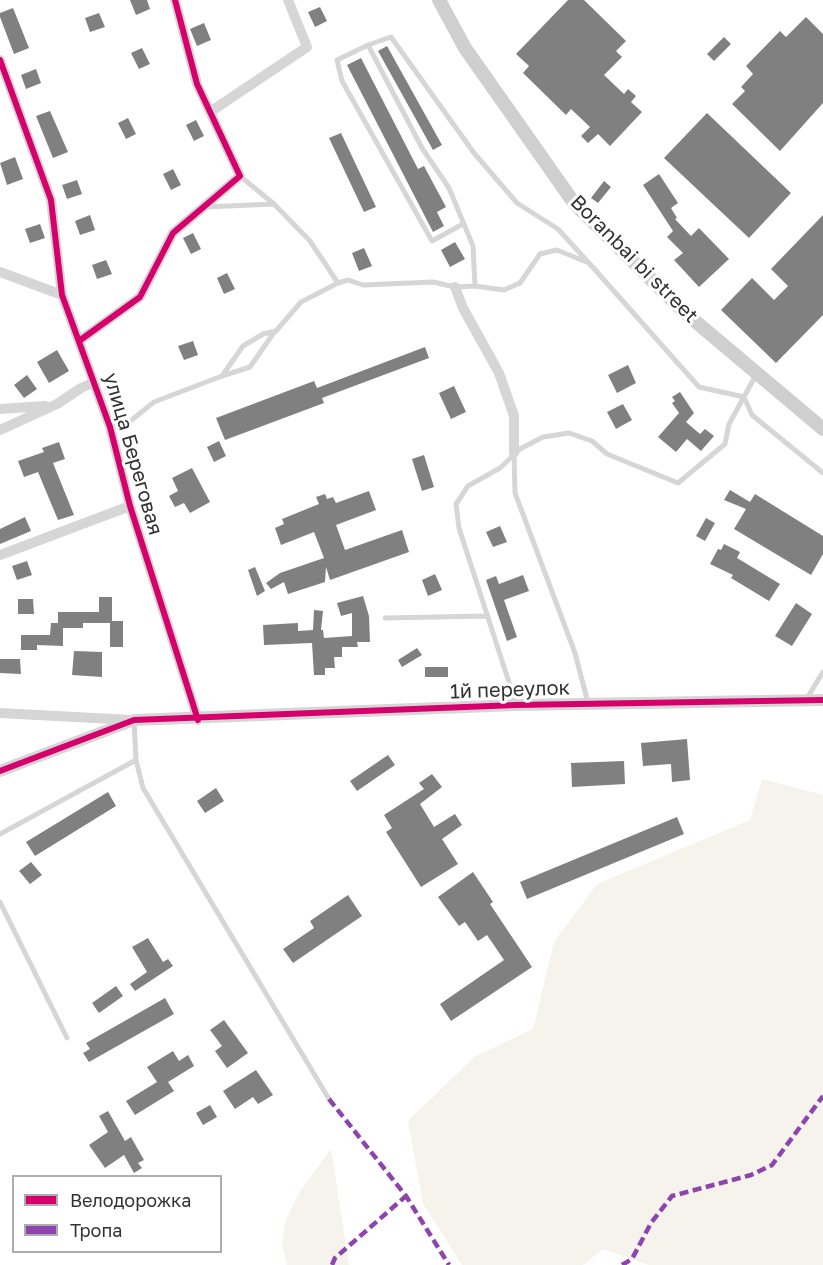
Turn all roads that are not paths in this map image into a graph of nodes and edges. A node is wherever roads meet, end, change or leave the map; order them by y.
1 (175, 0) edge
2 (288, 0) edge
3 (439, 0) edge
4 (368, 45) junction
5 (0, 60) edge
6 (210, 112) junction
7 (240, 176) junction
8 (274, 204) junction
9 (204, 207) junction
10 (463, 224) junction
11 (589, 263) junction
12 (0, 272) edge
13 (338, 283) junction
14 (475, 286) junction
15 (455, 287) junction
16 (62, 296) junction
17 (276, 331) junction
18 (80, 340) junction
19 (757, 373) junction
20 (222, 376) junction
21 (95, 382) junction
22 (744, 397) junction
23 (57, 404) junction
24 (0, 409) edge
25 (110, 427) junction
26 (823, 429) edge
27 (0, 430) edge
28 (514, 453) junction
29 (823, 473) edge
30 (130, 506) junction
31 (0, 555) edge
32 (487, 616) junction
33 (385, 618) dead end
34 (823, 672) edge
35 (806, 700) junction
36 (823, 700) edge
37 (588, 703) junction
38 (516, 705) junction
39 (0, 713) edge
40 (134, 720) junction
41 (198, 720) junction
42 (136, 760) junction
43 (0, 771) edge
44 (0, 834) edge
45 (0, 902) edge
46 (67, 1038) dead end
47 (329, 1099) dead end

1 - 6 street
2 - 6 street
3 - 19 main road, Boranbai bi street
4 - 10 lane
4 - 10 lane
4 - 11 lane
5 - 16 street, улица Береговая
6 - 7 street
7 - 8 lane
7 - 9 street
8 - 9 lane
8 - 13 lane
9 - 18 street
10 - 14 lane
11 - 14 lane
11 - 22 lane
12 - 16 street
13 - 15 lane
13 - 17 lane
14 - 15 lane
15 - 28 street
16 - 18 street, улица Береговая
17 - 20 lane
17 - 20 lane
18 - 21 street, улица Береговая
19 - 22 lane
19 - 26 main road, Boranbai bi street
20 - 25 lane
21 - 23 street
21 - 25 street, улица Береговая
22 - 28 lane
22 - 29 lane
23 - 24 street
23 - 27 street
25 - 30 street, улица Береговая
28 - 32 lane
28 - 37 lane
30 - 31 street
30 - 41 street, улица Береговая
32 - 33 lane
32 - 38 lane
34 - 35 lane
35 - 36 street, 1й переулок
35 - 37 street, 1й переулок
37 - 38 street, 1й переулок
38 - 41 street, 1й переулок
39 - 40 street
40 - 41 street, 1й переулок
40 - 42 lane
40 - 43 street
42 - 44 lane
42 - 47 lane
45 - 46 lane

